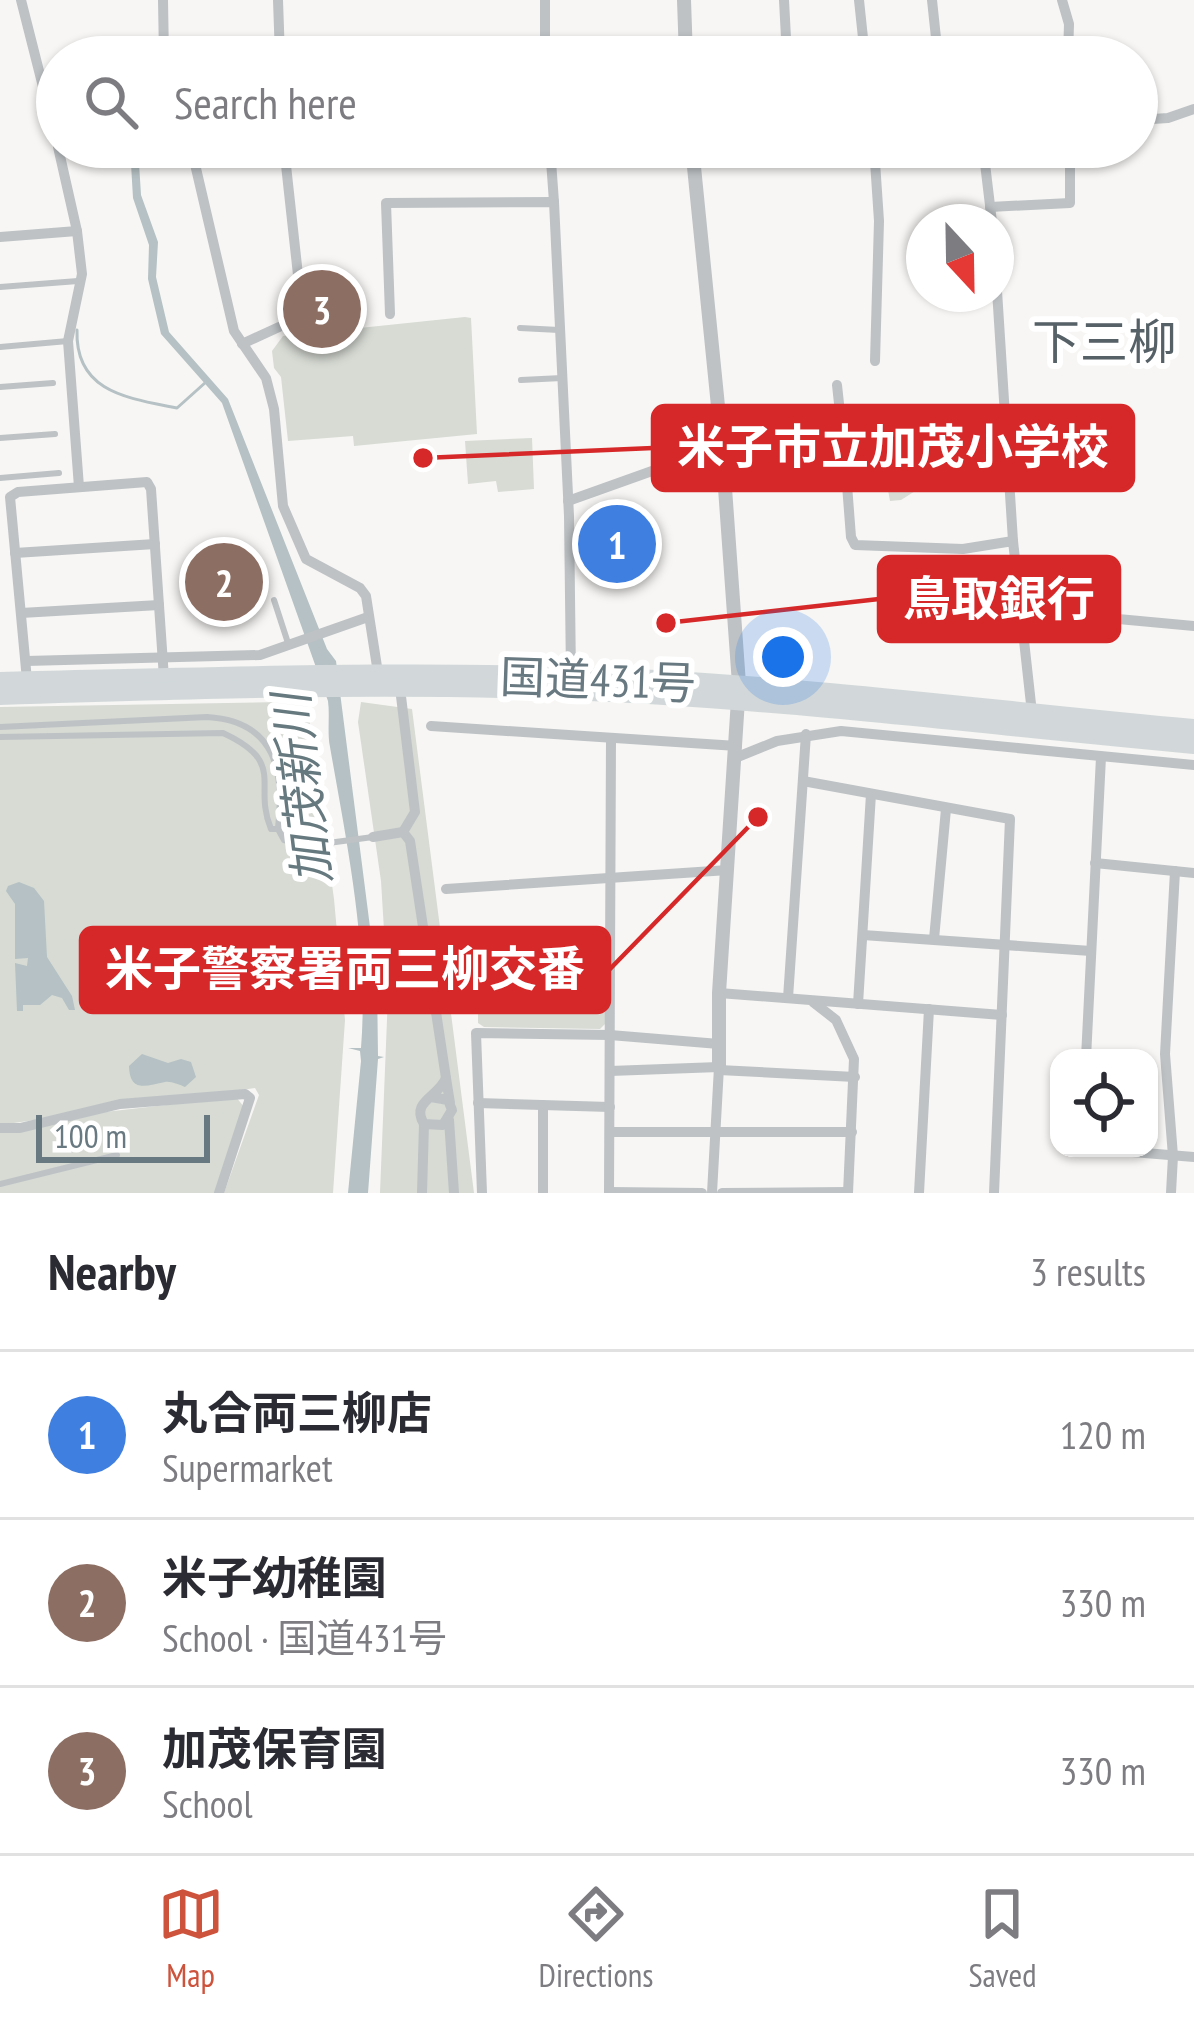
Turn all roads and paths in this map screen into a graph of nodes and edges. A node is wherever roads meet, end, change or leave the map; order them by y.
1 (21, 0) edge
2 (163, 0) edge
3 (278, 0) edge
4 (545, 0) edge
5 (684, 0) edge
6 (784, 0) edge
7 (859, 0) edge
8 (932, 0) edge
9 (1062, 0) edge
10 (164, 36) edge
11 (279, 36) edge
12 (545, 36) edge
13 (685, 36) edge
14 (786, 36) edge
15 (863, 36) edge
16 (936, 36) edge
17 (1069, 36) edge
18 (36, 58) edge
19 (1194, 109) edge
20 (1158, 119) edge
21 (63, 168) edge
22 (195, 168) edge
23 (286, 168) edge
24 (552, 168) edge
25 (694, 168) edge
26 (875, 168) edge
27 (985, 168) edge
28 (1070, 168) edge
29 (554, 202) junction
30 (990, 204) edge
31 (1014, 206) edge
32 (77, 231) junction
33 (0, 237) edge
34 (81, 281) junction
35 (298, 284) dead end
36 (0, 287) edge
37 (998, 312) edge
38 (390, 314) dead end
39 (279, 327) dead end
40 (520, 328) dead end
41 (560, 330) junction
42 (68, 340) junction
43 (242, 344) junction
44 (0, 347) edge
45 (875, 361) dead end
46 (562, 378) junction
47 (521, 380) dead end
48 (53, 383) dead end
49 (837, 386) dead end
50 (0, 387) edge
51 (55, 434) dead end
52 (0, 438) edge
53 (722, 446) junction
54 (845, 459) junction
55 (58, 473) dead end
56 (0, 478) edge
57 (726, 484) junction
58 (79, 487) junction
59 (568, 501) junction
60 (6, 512) edge
61 (1013, 541) junction
62 (155, 544) junction
63 (15, 553) junction
64 (274, 600) dead end
65 (159, 605) junction
66 (1021, 610) junction
67 (21, 614) junction
68 (368, 617) junction
69 (1194, 626) edge
70 (289, 646) junction
71 (164, 668) junction
72 (27, 671) junction
73 (571, 676) junction
74 (367, 679) junction
75 (0, 681) edge
76 (297, 682) junction
77 (400, 688) junction
78 (739, 693) junction
79 (0, 696) edge
80 (1032, 713) junction
81 (431, 726) dead end
82 (0, 727) edge
83 (1194, 728) edge
84 (806, 734) junction
85 (0, 737) edge
86 (610, 738) junction
87 (1194, 745) edge
88 (736, 752) junction
89 (1101, 757) junction
90 (1194, 765) edge
91 (803, 781) junction
92 (872, 794) junction
93 (946, 809) junction
94 (278, 830) junction
95 (403, 832) junction
96 (373, 837) joint
97 (1095, 863) junction
98 (728, 869) junction
99 (1175, 871) junction
100 (1194, 873) edge
101 (610, 877) junction
102 (446, 889) dead end
103 (863, 935) junction
104 (934, 939) junction
105 (1005, 946) junction
106 (1091, 951) junction
107 (719, 993) junction
108 (788, 998) junction
109 (811, 1000) junction
110 (859, 1004) junction
111 (929, 1009) junction
112 (1002, 1015) junction
113 (610, 1035) junction
114 (719, 1044) junction
115 (1087, 1049) edge
116 (719, 1069) junction
117 (610, 1071) junction
118 (855, 1077) junction
119 (446, 1078) junction
120 (431, 1097) junction
121 (450, 1103) junction
122 (478, 1103) junction
123 (543, 1105) junction
124 (610, 1107) junction
125 (449, 1120) junction
126 (424, 1124) junction
127 (0, 1128) edge
128 (714, 1130) junction
129 (610, 1132) junction
130 (852, 1132) junction
131 (116, 1155) dead end
132 (1158, 1155) edge
133 (1173, 1156) junction
134 (1194, 1157) edge
135 (0, 1184) edge
136 (848, 1192) edge
137 (220, 1193) edge
138 (422, 1193) edge
139 (454, 1193) edge
140 (482, 1193) edge
141 (542, 1193) edge
142 (609, 1193) edge
143 (701, 1193) edge
144 (712, 1193) edge
145 (722, 1193) edge
146 (919, 1193) edge
147 (994, 1193) edge
148 (1171, 1193) edge

1 - 18 street
2 - 10 street
3 - 11 street
4 - 12 street
5 - 13 street
6 - 14 street
7 - 15 street
8 - 16 street
9 - 17 street
19 - 20 street
21 - 32 street
22 - 43 street
23 - 35 street
24 - 29 street
25 - 53 street
26 - 45 street
27 - 30 street
28 - 31 street
29 - 38 street
29 - 41 street
32 - 33 street
32 - 34 street
34 - 36 lane
34 - 42 street
37 - 61 street
39 - 43 street
40 - 41 lane
41 - 46 street
42 - 44 lane
42 - 58 street
43 - 68 street
46 - 47 lane
46 - 59 street
48 - 50 lane
49 - 54 street
51 - 52 lane
53 - 57 street
53 - 59 street
54 - 57 street
54 - 61 street
55 - 56 lane
57 - 78 street
58 - 60 street
58 - 62 street
59 - 73 street
60 - 63 street
61 - 66 street
62 - 63 street
62 - 65 street
63 - 67 street
64 - 70 lane
65 - 67 street
65 - 71 street
66 - 69 street
66 - 80 street
67 - 72 street
68 - 70 street
68 - 74 street
70 - 71 street
71 - 72 highway, 国道431号
71 - 76 highway, 国道431号
72 - 75 highway, 国道431号
73 - 74 highway, 国道431号
73 - 78 highway, 国道431号
74 - 76 highway, 国道431号
74 - 77 highway, 国道431号
76 - 79 highway, 国道431号
77 - 78 highway, 国道431号
77 - 95 street
78 - 80 highway, 国道431号
78 - 87 highway, 国道431号
78 - 88 street
80 - 83 highway, 国道431号
81 - 86 street
82 - 94 lane
84 - 88 street
84 - 89 street
84 - 91 street
85 - 94 lane
86 - 88 street
86 - 101 street
88 - 98 street
89 - 90 street
89 - 97 street
91 - 92 street
91 - 108 street
92 - 93 street
92 - 103 street
93 - 104 street
93 - 105 street
94 - 96 lane
95 - 96 street
95 - 119 street
97 - 99 street
97 - 106 street
98 - 101 street
98 - 107 street
99 - 100 street
99 - 133 street
101 - 102 street
101 - 113 street
103 - 104 street
103 - 110 street
104 - 105 street
105 - 106 street
105 - 112 street
106 - 115 street
107 - 108 street
107 - 114 street
108 - 109 street
109 - 110 street
109 - 118 street
110 - 111 street
111 - 112 street
111 - 146 street
112 - 147 street
113 - 114 street
113 - 117 street
113 - 122 street
114 - 116 street
116 - 117 street
116 - 118 street
116 - 128 street
117 - 124 street
118 - 130 street
119 - 120 street
119 - 121 street
120 - 121 street
120 - 126 street
121 - 125 street
122 - 123 street
122 - 140 street
123 - 124 street
123 - 141 street
124 - 129 street
125 - 126 street
125 - 139 street
126 - 138 street
127 - 137 street
128 - 129 street
128 - 130 street
128 - 144 street
129 - 142 street
130 - 136 street
131 - 135 lane
132 - 133 street
133 - 134 street
133 - 148 street
136 - 145 street
142 - 143 street

